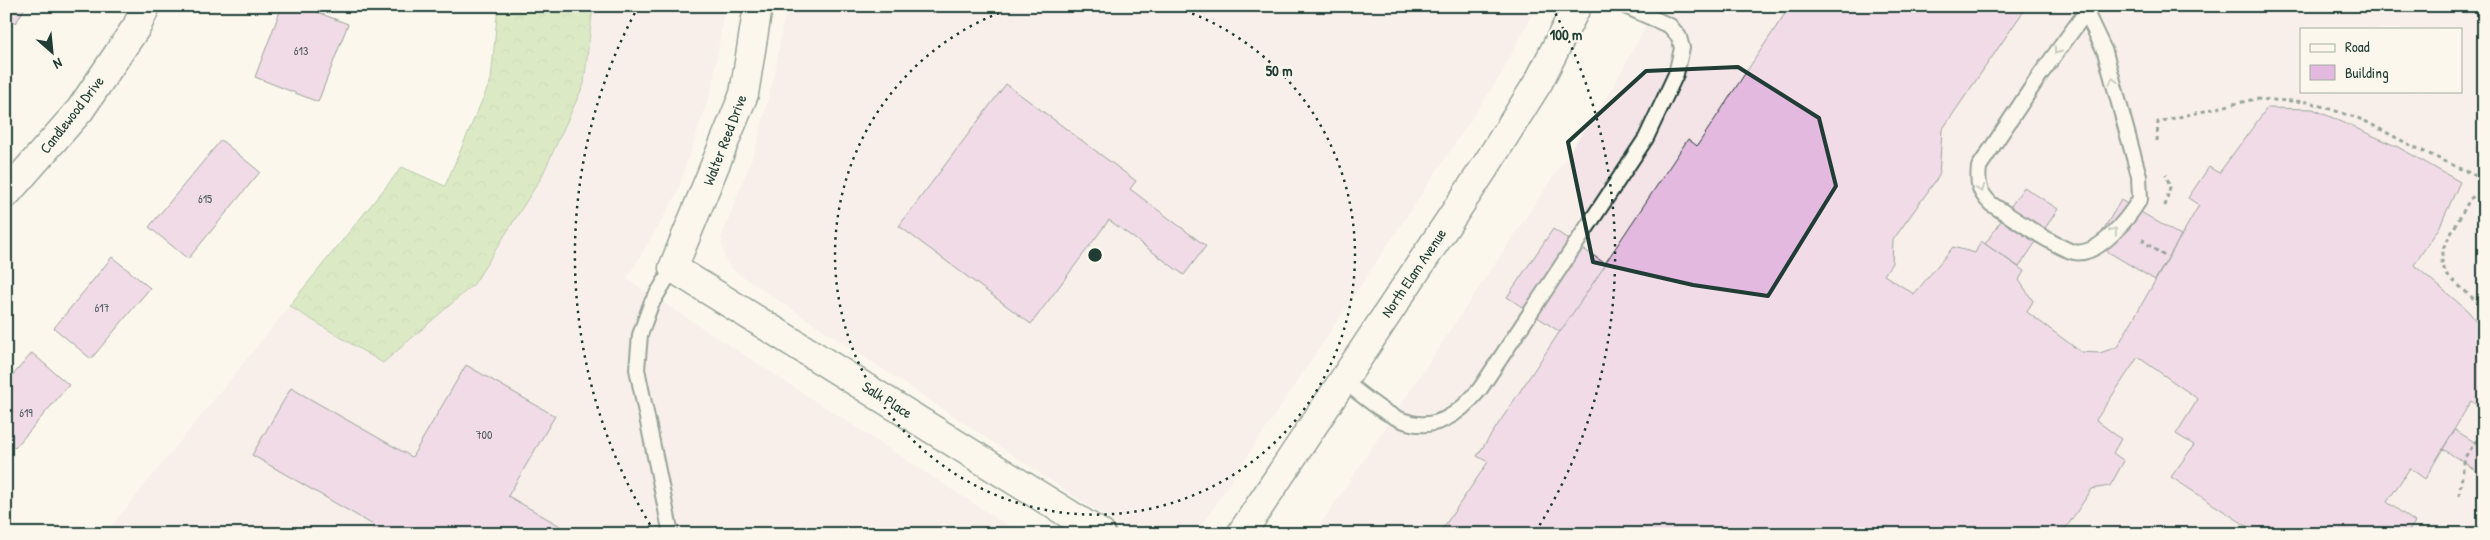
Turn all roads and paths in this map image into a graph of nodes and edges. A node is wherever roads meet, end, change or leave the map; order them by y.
1 (146, 6) edge
2 (758, 6) edge
3 (1577, 6) edge
4 (1625, 6) edge
5 (2086, 9) edge
6 (2160, 150) dead end
7 (2165, 169) dead end
8 (6, 194) edge
9 (2163, 210) dead end
10 (2148, 233) dead end
11 (2167, 258) dead end
12 (673, 268) junction
13 (2484, 308) edge
14 (1343, 380) junction
15 (2484, 430) edge
16 (2458, 496) dead end
17 (671, 534) edge
18 (1101, 534) edge
19 (1240, 534) edge

1 - 8 street, Candlewood Drive
2 - 12 street, Walter Reed Drive
3 - 14 street, North Elam Avenue
4 - 14 lane
5 -> 5 lane
6 - 13 path
7 - 9 path
10 - 11 path
12 - 17 lane
12 - 18 street, Salk Place
14 - 19 street, North Elam Avenue
15 - 16 path

